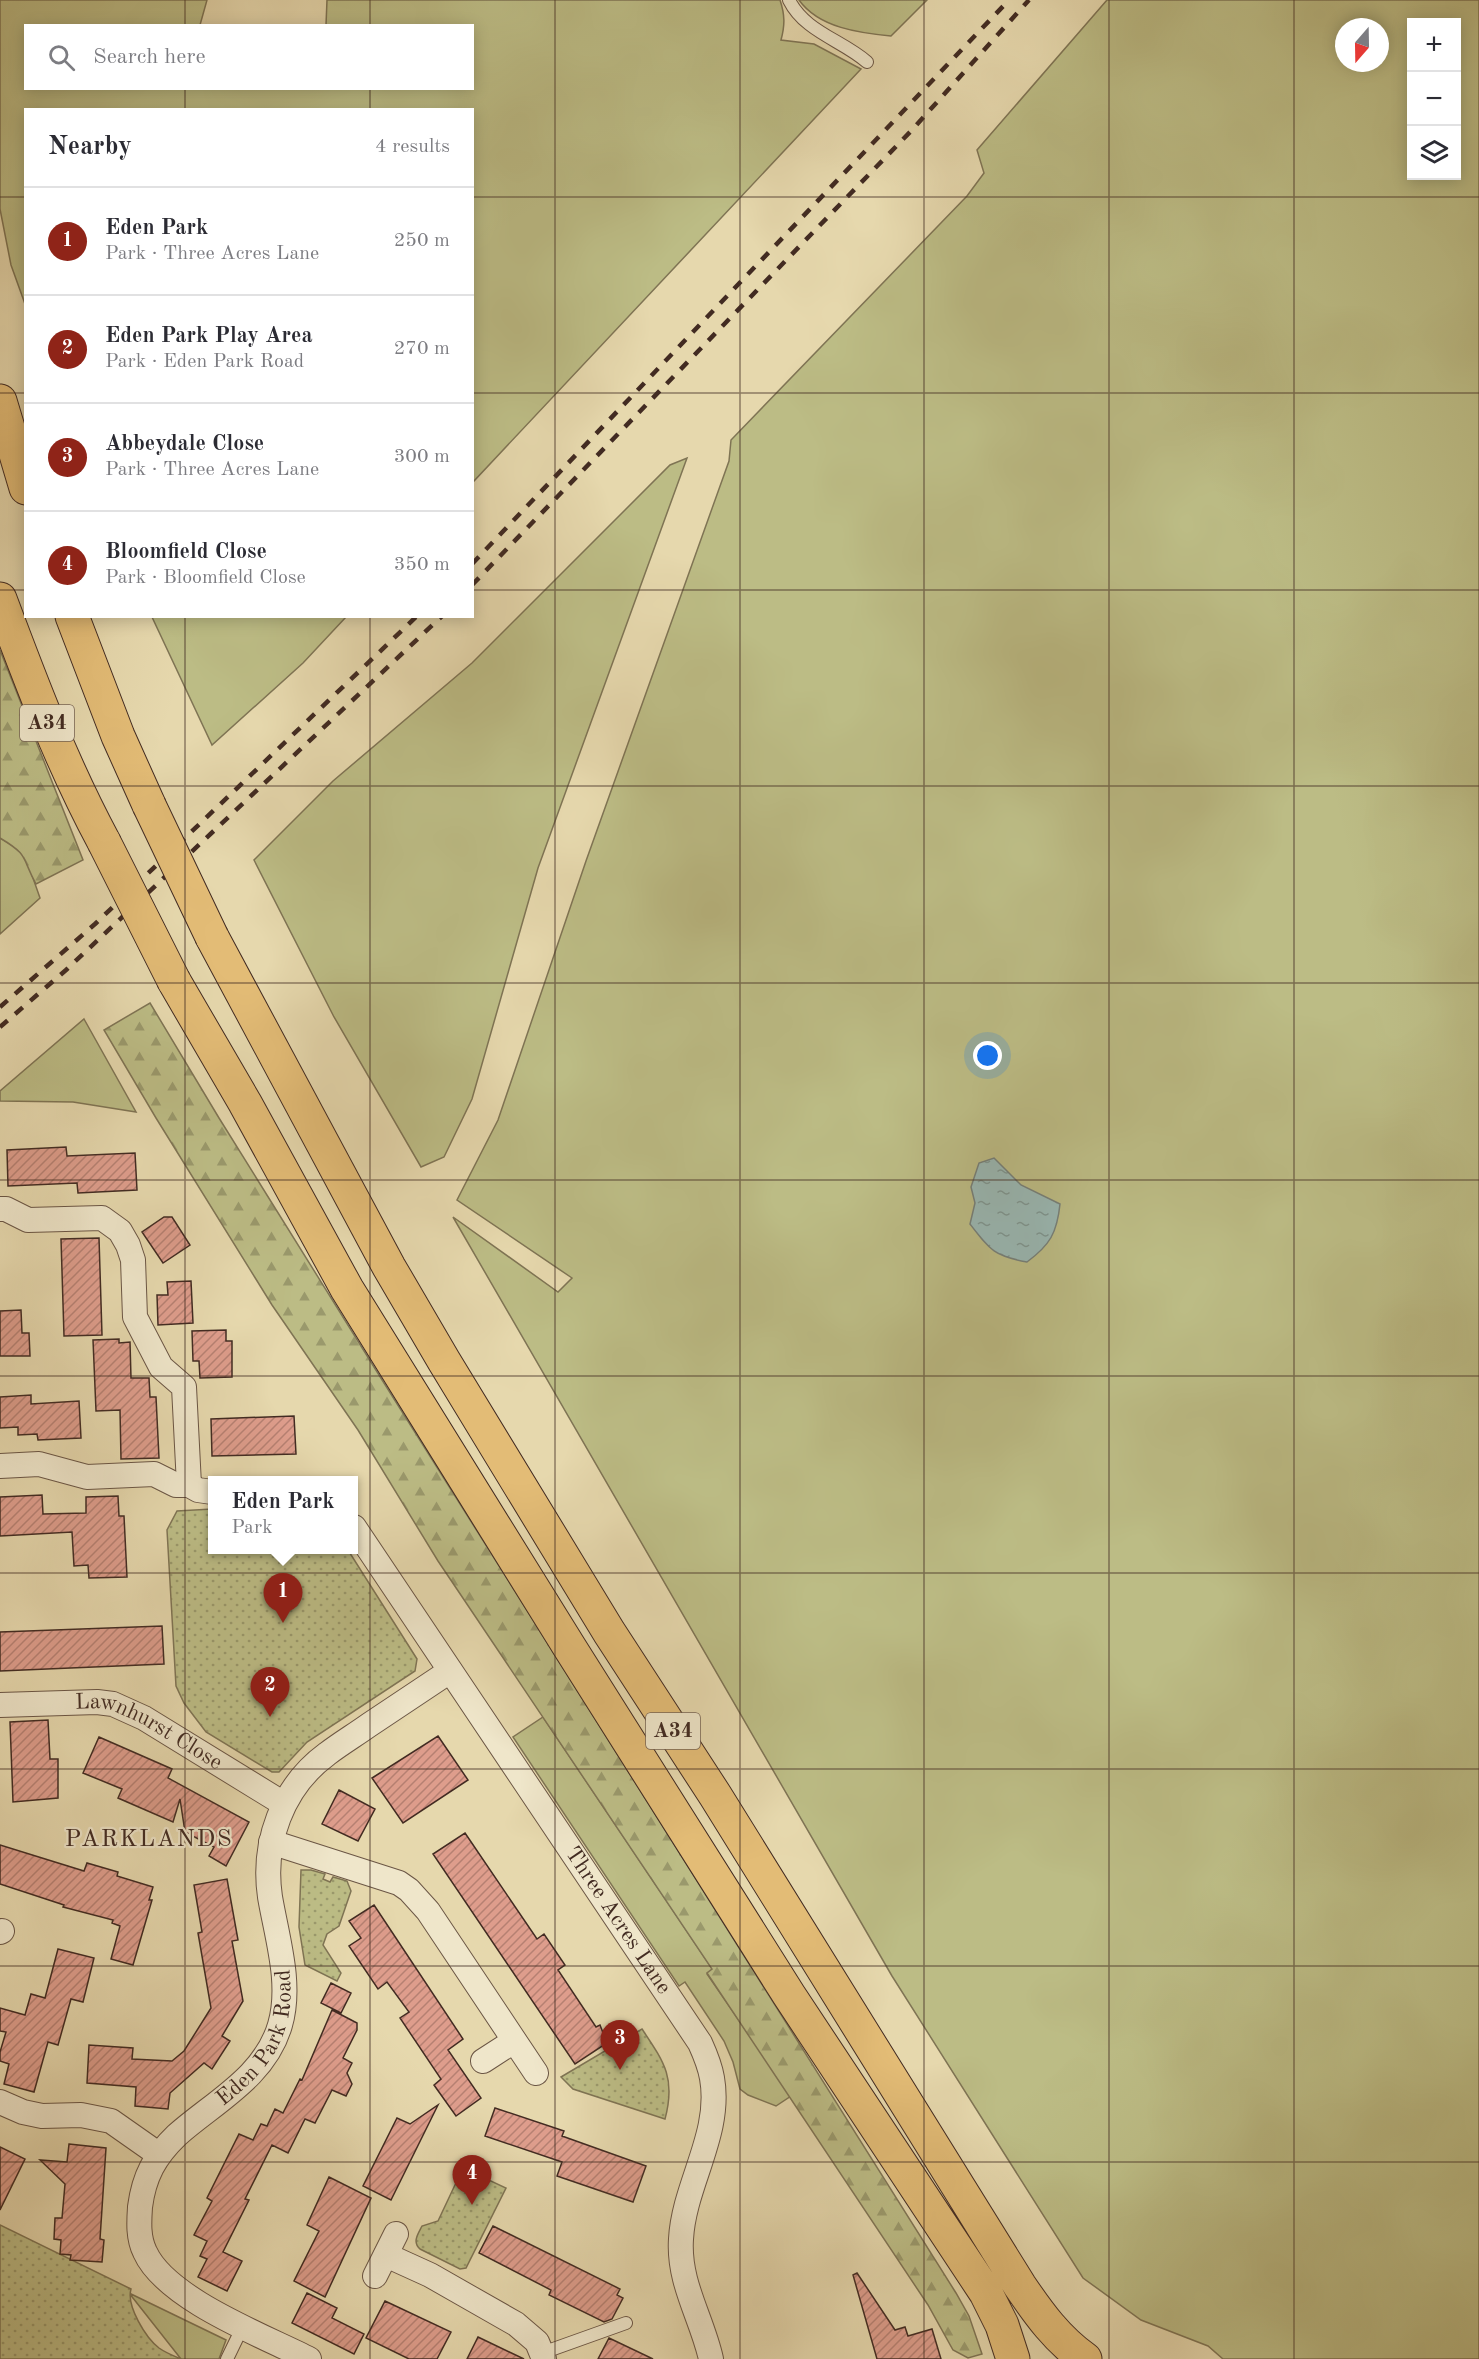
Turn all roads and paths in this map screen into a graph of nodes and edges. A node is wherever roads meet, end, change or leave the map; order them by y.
1 (789, 0) edge
2 (867, 62) dead end
3 (0, 401) edge
4 (24, 481) edge
5 (0, 599) edge
6 (73, 618) edge
7 (0, 1209) edge
8 (0, 1466) edge
9 (189, 1485) junction
10 (208, 1491) edge
11 (358, 1533) edge
12 (450, 1671) junction
13 (0, 1705) edge
14 (284, 1804) junction
15 (271, 1842) junction
16 (514, 2041) junction
17 (483, 2061) dead end
18 (536, 2073) dead end
19 (0, 2102) edge
20 (158, 2154) junction
21 (386, 2255) dead end
22 (626, 2324) dead end
23 (243, 2326) junction
24 (543, 2356) edge
25 (227, 2359) edge
26 (309, 2359) edge
27 (711, 2359) edge
28 (1013, 2359) edge
29 (1084, 2359) edge

1 - 2 lane
3 - 4 highway
5 - 28 highway, A34, bridge
6 - 29 highway, A34, bridge
7 - 9 street
8 - 9 street
9 - 10 street
11 - 12 street, Three Acres Lane
12 - 14 street, Eden Park Road
12 - 27 street, Three Acres Lane
13 - 14 street, Lawnhurst Close
14 - 15 street, Eden Park Road
15 - 16 street
15 - 20 street, Eden Park Road
16 - 17 street
16 - 18 street
19 - 20 street
20 - 23 street, Eden Park Road
21 - 24 street
22 - 24 lane
23 - 25 lane
23 - 26 street, Eden Park Road

